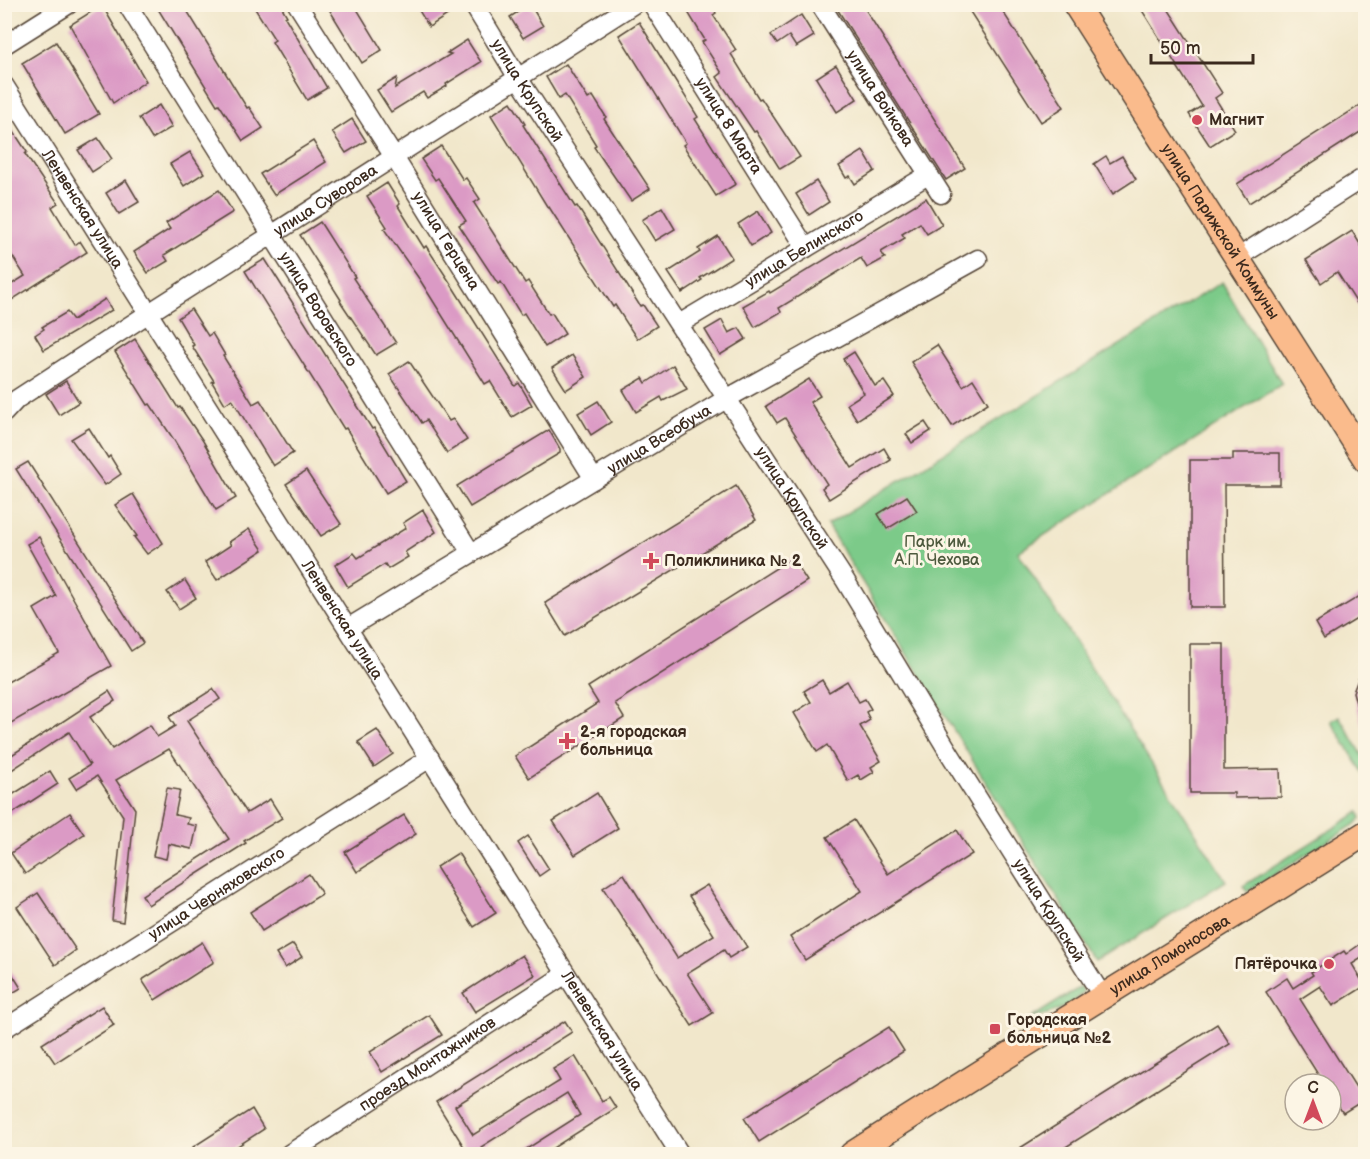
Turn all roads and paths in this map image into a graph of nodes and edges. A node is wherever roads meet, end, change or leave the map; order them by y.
1 (69, 4) edge
2 (127, 4) edge
3 (297, 4) edge
4 (473, 4) edge
5 (634, 4) edge
6 (652, 4) edge
7 (820, 4) edge
8 (1075, 4) edge
9 (4, 45) edge
10 (518, 78) junction
11 (4, 85) edge
12 (394, 157) junction
13 (928, 175) junction
14 (1365, 176) edge
15 (940, 194) dead end
16 (272, 234) junction
17 (806, 248) junction
18 (1237, 258) junction
19 (978, 259) dead end
20 (149, 313) junction
21 (679, 324) junction
22 (726, 399) junction
23 (4, 413) edge
24 (1365, 460) edge
25 (594, 479) junction
26 (471, 554) junction
27 (348, 628) junction
28 (430, 758) junction
29 (1365, 833) edge
30 (566, 974) junction
31 (1103, 997) junction
32 (4, 1029) edge
33 (290, 1155) edge
34 (681, 1155) edge
35 (852, 1155) edge

1 - 9 street
2 - 16 street, улица Воровского
3 - 12 street, улица Герцена
4 - 10 street, улица Крупской
5 - 10 street, улица Суворова
6 - 17 street, улица 8 Марта
7 - 13 street, улица Войкова
8 - 18 main road, улица Парижской Коммуны
10 - 12 street, улица Суворова
10 - 21 street, улица Крупской
11 - 20 street, Ленвенская улица
12 - 16 street, улица Суворова
12 - 25 street, улица Герцена
13 - 15 street, улица Войкова
13 - 17 street, улица Белинского
14 - 18 street
16 - 20 street, улица Суворова
16 - 26 street, улица Воровского
17 - 21 street, улица Белинского
18 - 24 main road, улица Парижской Коммуны
19 - 22 street, улица Всеобуча
20 - 23 street, улица Суворова
20 - 27 street, Ленвенская улица
21 - 22 street, улица Крупской
22 - 25 street, улица Всеобуча
22 - 31 street, улица Крупской
25 - 26 street, улица Всеобуча
26 - 27 street, улица Всеобуча
27 - 28 street, Ленвенская улица
28 - 30 street, Ленвенская улица
28 - 32 street, улица Черняховского
29 - 31 main road, улица Ломоносова
30 - 33 street, проезд Монтажников
30 - 34 street, Ленвенская улица
31 - 35 main road, улица Ломоносова

